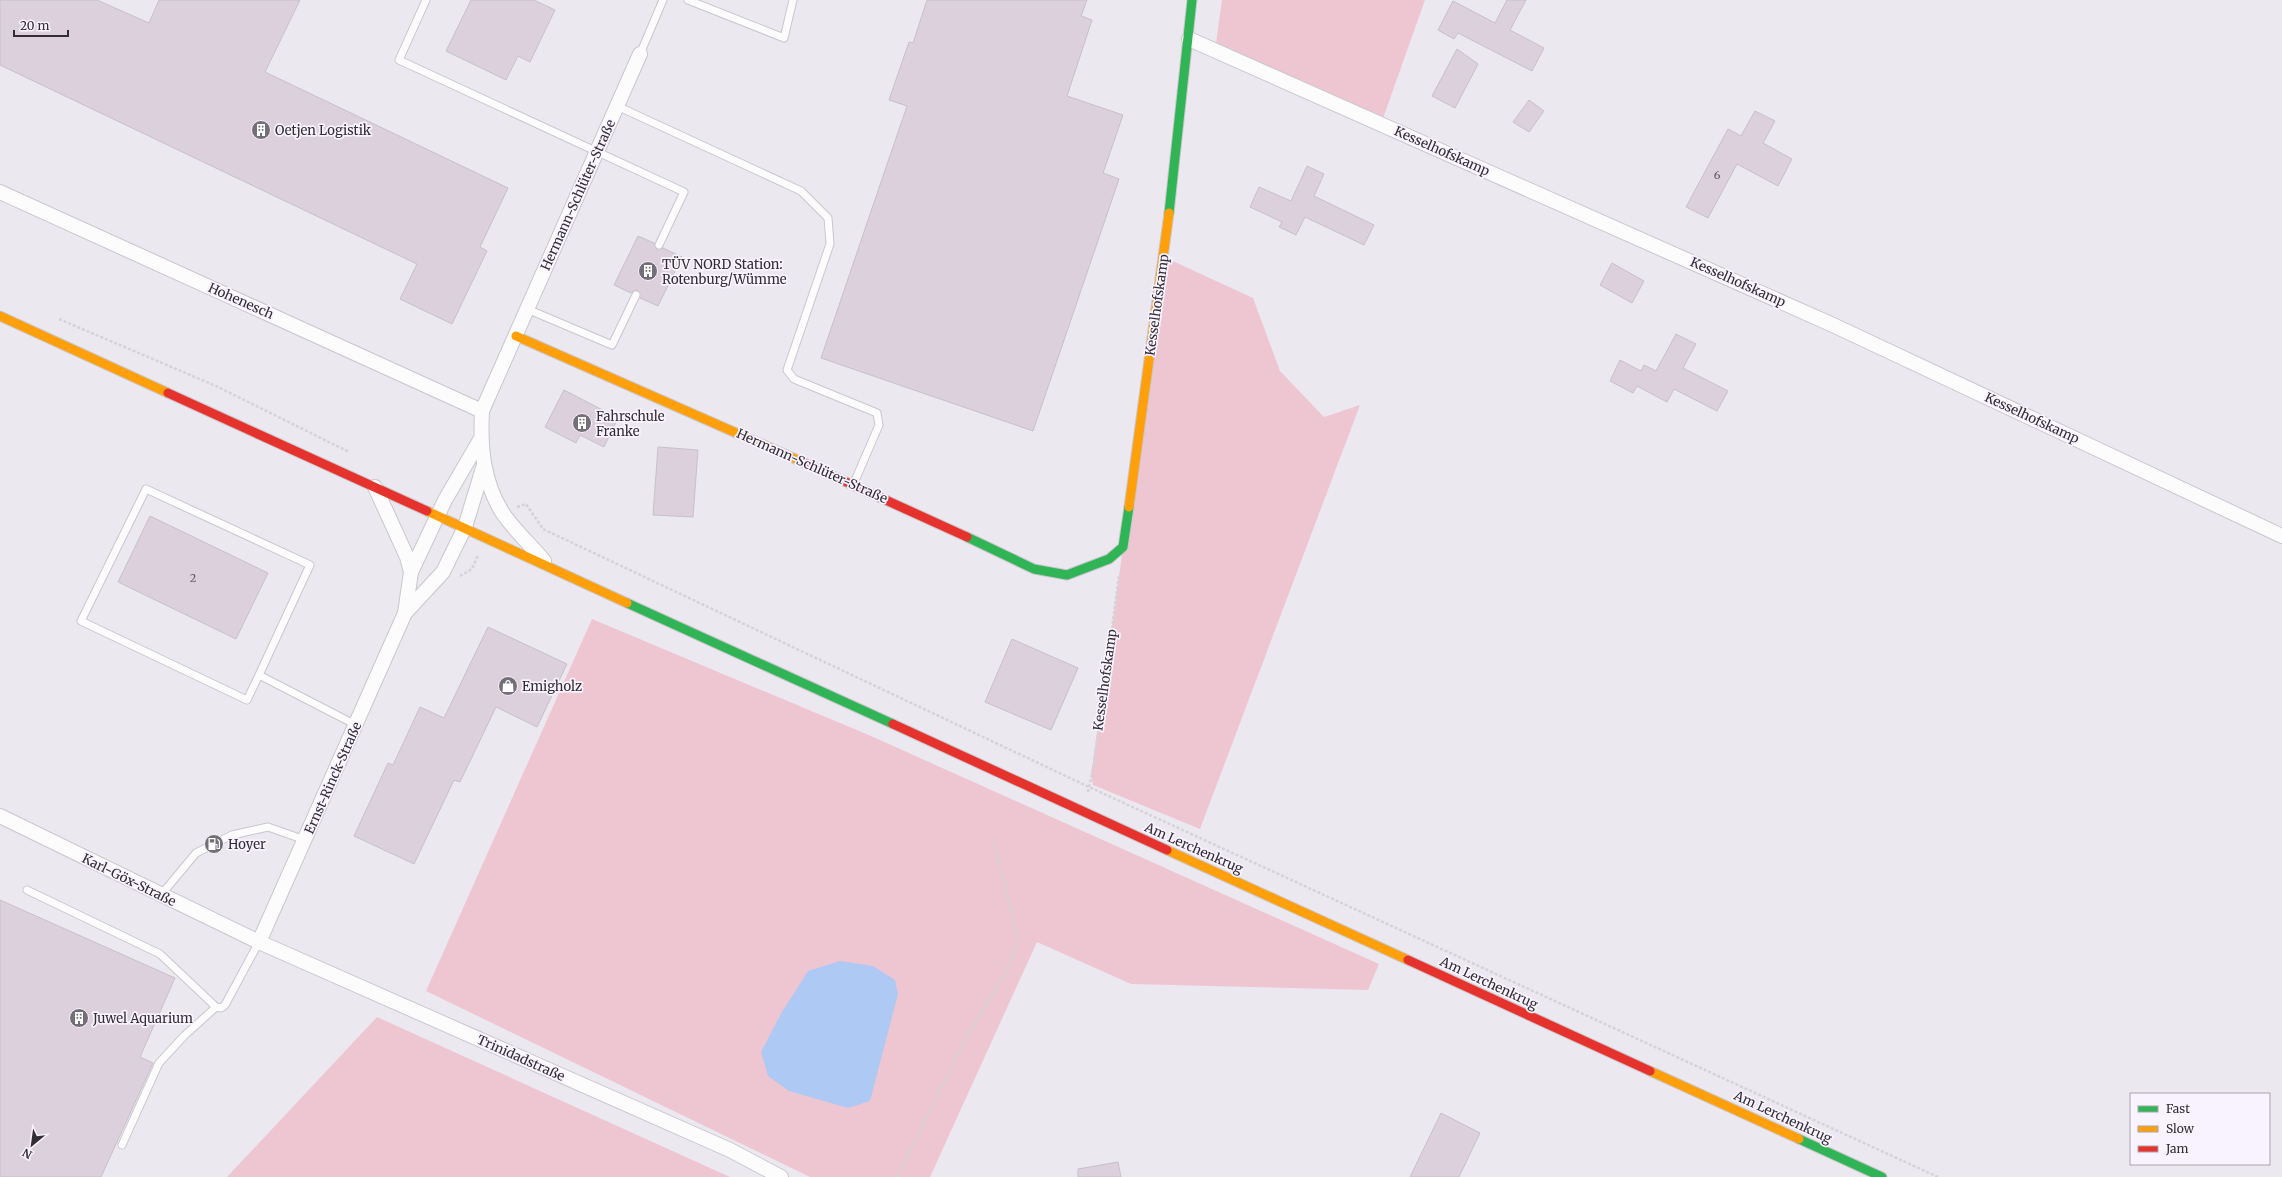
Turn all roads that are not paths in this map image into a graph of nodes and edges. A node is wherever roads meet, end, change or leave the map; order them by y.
1 (426, 0) edge
2 (663, 0) edge
3 (688, 0) edge
4 (793, 0) edge
5 (1192, 0) edge
6 (1189, 39) junction
7 (640, 54) joint
8 (617, 106) junction
9 (597, 151) junction
10 (0, 192) edge
11 (658, 246) dead end
12 (636, 295) dead end
13 (527, 309) junction
14 (0, 316) edge
15 (516, 336) junction
16 (482, 411) junction
17 (480, 440) junction
18 (483, 468) junction
19 (853, 484) junction
20 (375, 486) junction
21 (437, 515) junction
22 (465, 528) junction
23 (2282, 536) edge
24 (1109, 559) joint
25 (547, 564) junction
26 (411, 572) junction
27 (405, 613) junction
28 (259, 674) junction
29 (356, 725) junction
30 (0, 816) edge
31 (305, 840) junction
32 (27, 890) dead end
33 (161, 895) junction
34 (259, 942) junction
35 (216, 1007) junction
36 (122, 1145) dead end
37 (781, 1177) edge
38 (1882, 1177) edge

1 - 9 lane
2 - 7 lane
3 - 4 lane
5 - 6 main road, Kesselhofskamp
6 - 23 street, Kesselhofskamp
6 - 24 main road, Kesselhofskamp
7 - 8 street, Hermann-Schlüter-Straße
8 - 9 street, Hermann-Schlüter-Straße
8 - 19 lane
9 - 11 lane
9 - 13 street, Hermann-Schlüter-Straße
10 - 16 street, Hohenesch
12 - 13 lane
13 - 15 street, Hermann-Schlüter-Straße
14 - 20 main road, Am Lerchenkrug
15 - 16 street, Hermann-Schlüter-Straße
15 - 19 main road, Hermann-Schlüter-Straße
16 - 17 street, Hermann-Schlüter-Straße
17 - 18 street, Hermann-Schlüter-Straße
17 - 21 street, Hermann-Schlüter-Straße
18 - 22 street, Hermann-Schlüter-Straße
18 - 25 street, Hermann-Schlüter-Straße
19 - 24 main road, Hermann-Schlüter-Straße
20 - 21 main road, Am Lerchenkrug
20 - 26 street, Ernst-Rinck-Straße
21 - 22 main road, Am Lerchenkrug
21 - 26 street, Ernst-Rinck-Straße
22 - 25 main road, Am Lerchenkrug
22 - 27 street, Ernst-Rinck-Straße
25 - 38 main road, Am Lerchenkrug
26 - 27 street, Ernst-Rinck-Straße
27 - 29 street, Ernst-Rinck-Straße
28 - 28 lane
28 - 29 lane
29 - 31 street, Ernst-Rinck-Straße
30 - 33 street, Karl-Göx-Straße
31 - 33 lane
31 - 34 street, Ernst-Rinck-Straße
32 - 35 lane
33 - 34 street, Karl-Göx-Straße
34 - 35 lane
34 - 37 street, Trinidadstraße
35 - 36 lane

